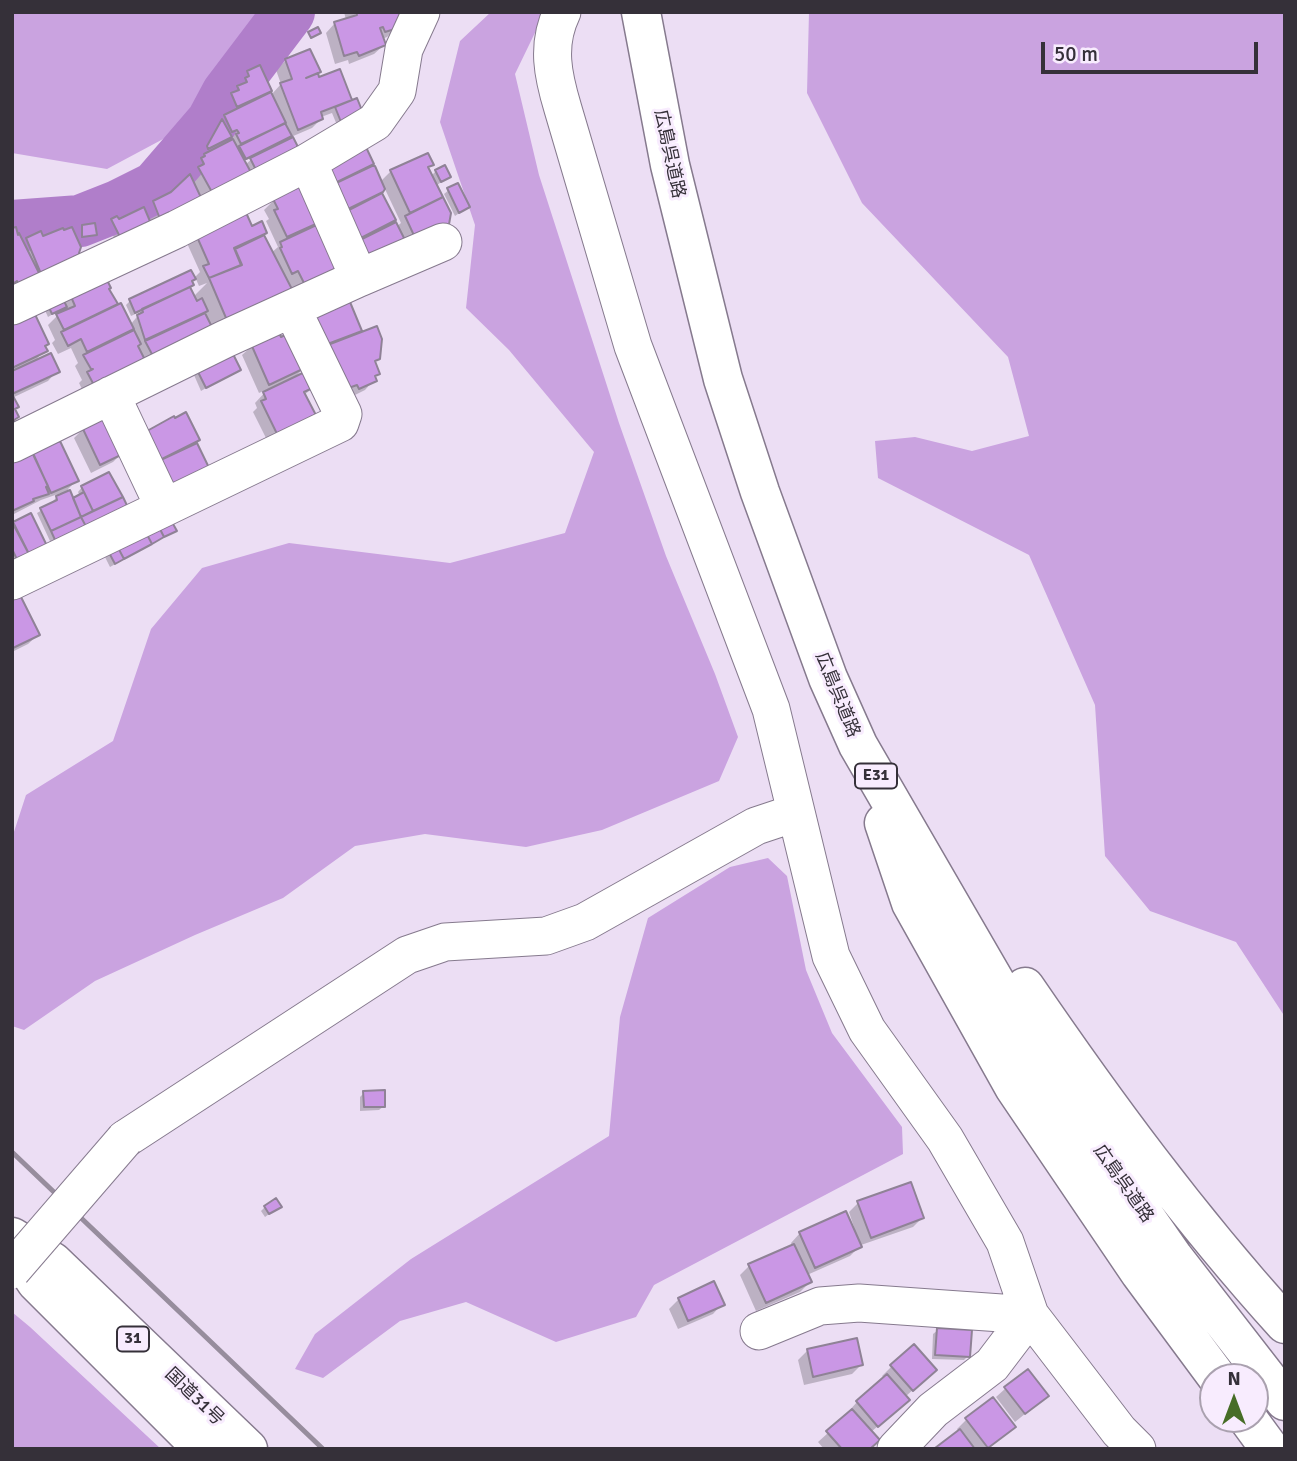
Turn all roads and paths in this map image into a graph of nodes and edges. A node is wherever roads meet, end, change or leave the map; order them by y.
1 (421, 12) edge
2 (562, 12) edge
3 (641, 12) edge
4 (308, 162) junction
5 (443, 242) dead end
6 (359, 278) junction
7 (12, 306) edge
8 (292, 309) junction
9 (111, 395) junction
10 (12, 444) edge
11 (164, 507) junction
12 (12, 581) edge
13 (828, 678) junction
14 (858, 745) junction
15 (795, 813) junction
16 (12, 1237) edge
17 (12, 1246) edge
18 (12, 1270) edge
19 (1030, 1315) junction
20 (1285, 1324) edge
21 (759, 1331) dead end
22 (1207, 1363) edge
23 (1285, 1401) edge
24 (1258, 1433) edge
25 (203, 1449) edge
26 (248, 1449) edge
27 (896, 1449) edge
28 (1137, 1449) edge
29 (1270, 1449) edge

1 - 4 street
2 - 15 street
3 - 13 highway, 広島呉道路 / E31
4 - 6 street
4 - 7 street
5 - 6 street
6 - 8 street
8 - 9 street
8 - 11 street
9 - 10 street
9 - 11 street
11 - 12 street
13 - 14 highway, 広島呉道路 / E31
13 - 20 highway
14 - 22 highway
14 - 23 highway, 広島呉道路 / E31
15 - 18 street, bridge
15 - 19 street
16 - 26 highway, 国道31号 / 31
17 - 25 highway, 国道31号 / 31
19 - 21 street
19 - 27 street
19 - 28 street
24 - 29 highway

